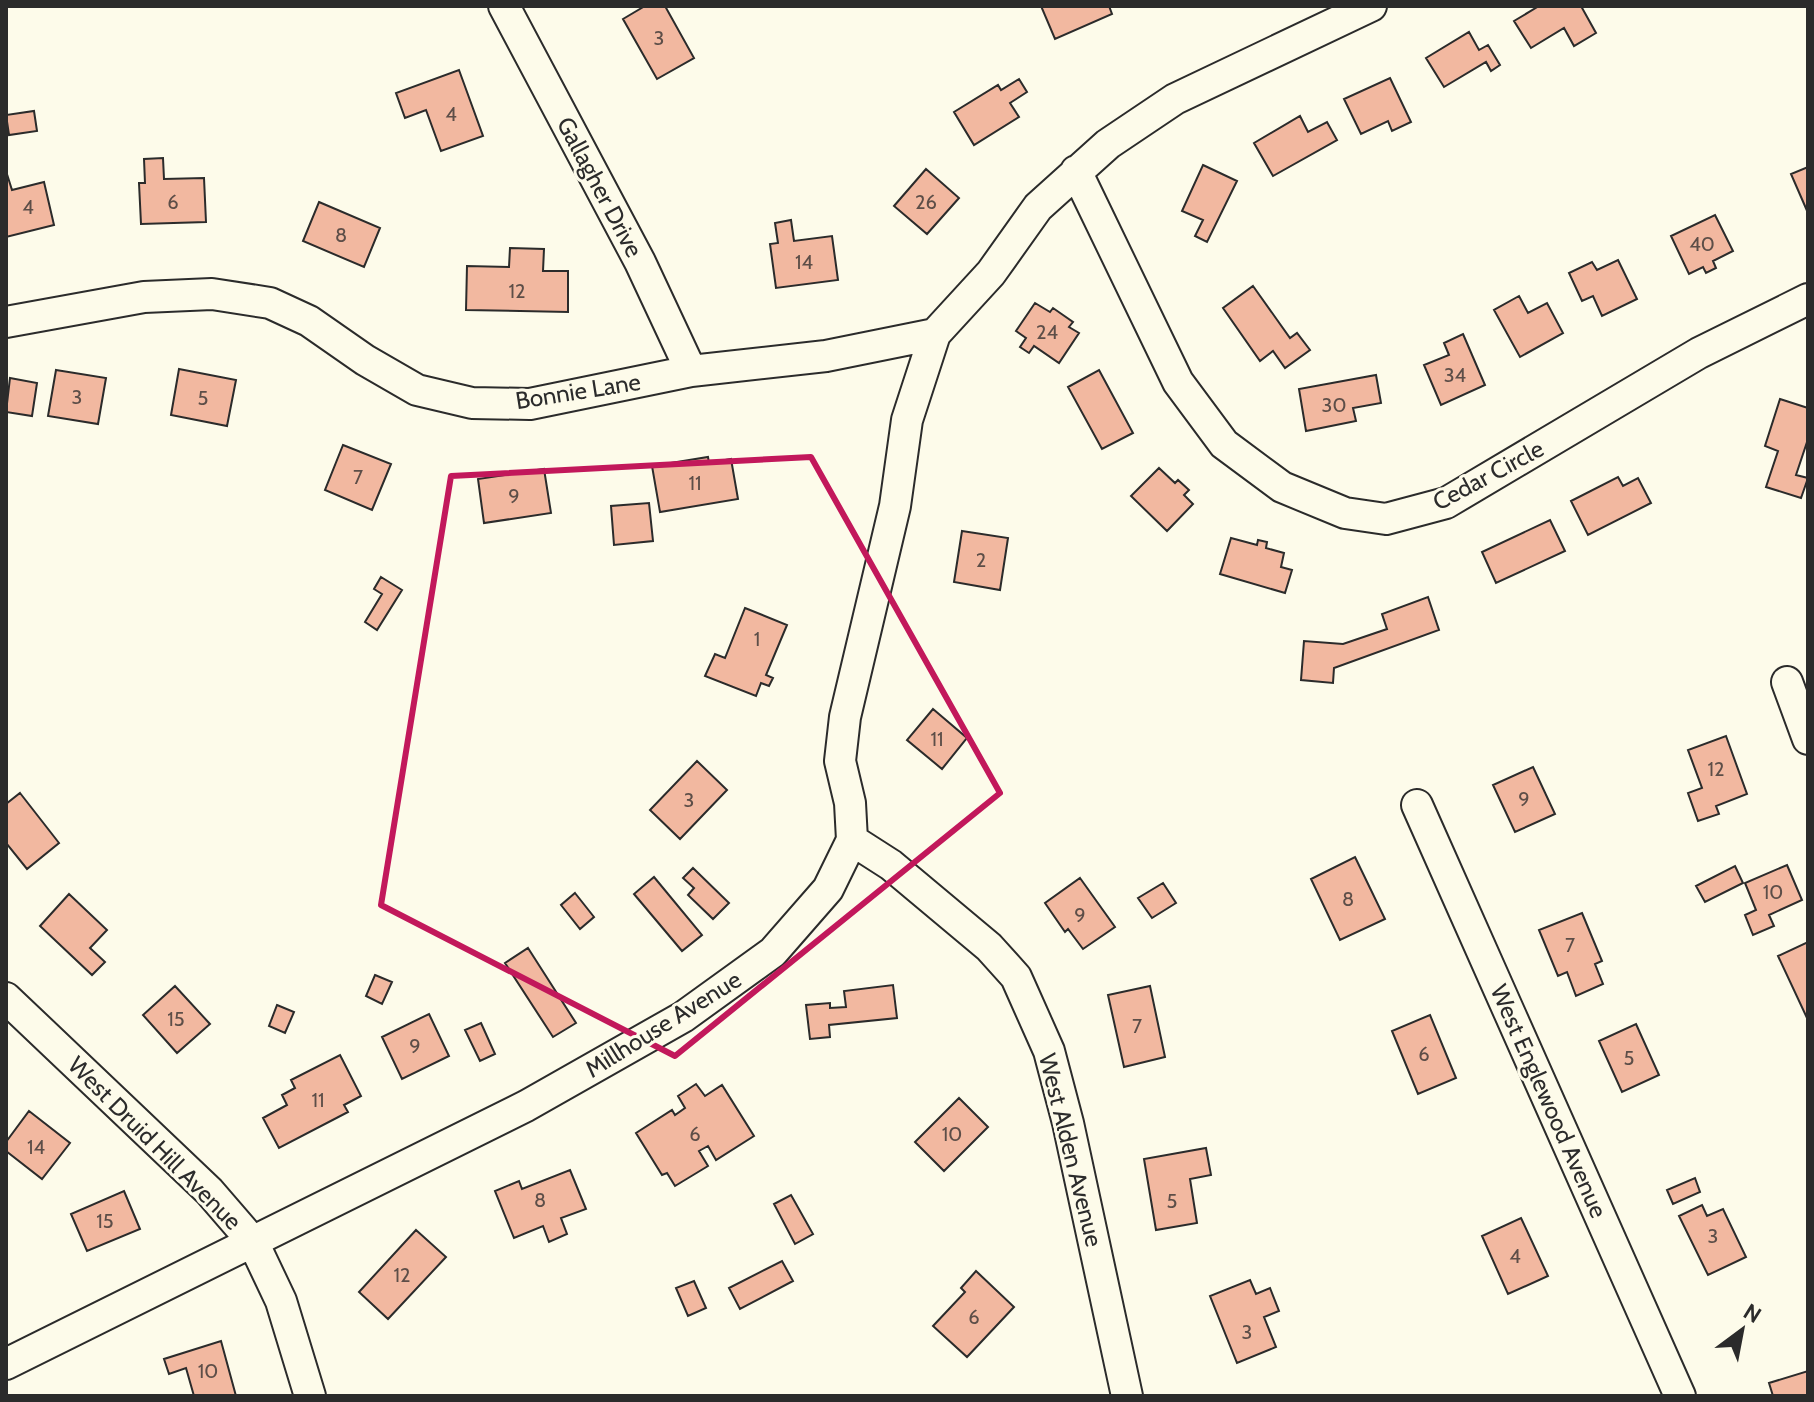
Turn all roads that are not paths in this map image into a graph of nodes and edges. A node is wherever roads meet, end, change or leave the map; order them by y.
1 (504, 6) edge
2 (1371, 6) edge
3 (1076, 171) junction
4 (1808, 299) edge
5 (6, 322) edge
6 (935, 334) junction
7 (691, 371) junction
8 (1787, 682) dead end
9 (1808, 739) edge
10 (1417, 805) dead end
11 (852, 840) junction
12 (6, 998) edge
13 (253, 1242) junction
14 (6, 1364) edge
15 (310, 1396) edge
16 (1127, 1396) edge
17 (1680, 1396) edge

1 - 7 street, Gallagher Drive
2 - 3 street
3 - 4 street, Cedar Circle
3 - 6 street
5 - 7 street, Bonnie Lane
6 - 7 street, Bonnie Lane
6 - 11 street, Millhouse Avenue
8 - 9 street
10 - 17 street, West Englewood Avenue
11 - 13 street, Millhouse Avenue
11 - 16 street, West Alden Avenue
12 - 13 street, West Druid Hill Avenue
13 - 14 street, Millhouse Avenue
13 - 15 street, West Druid Hill Avenue

